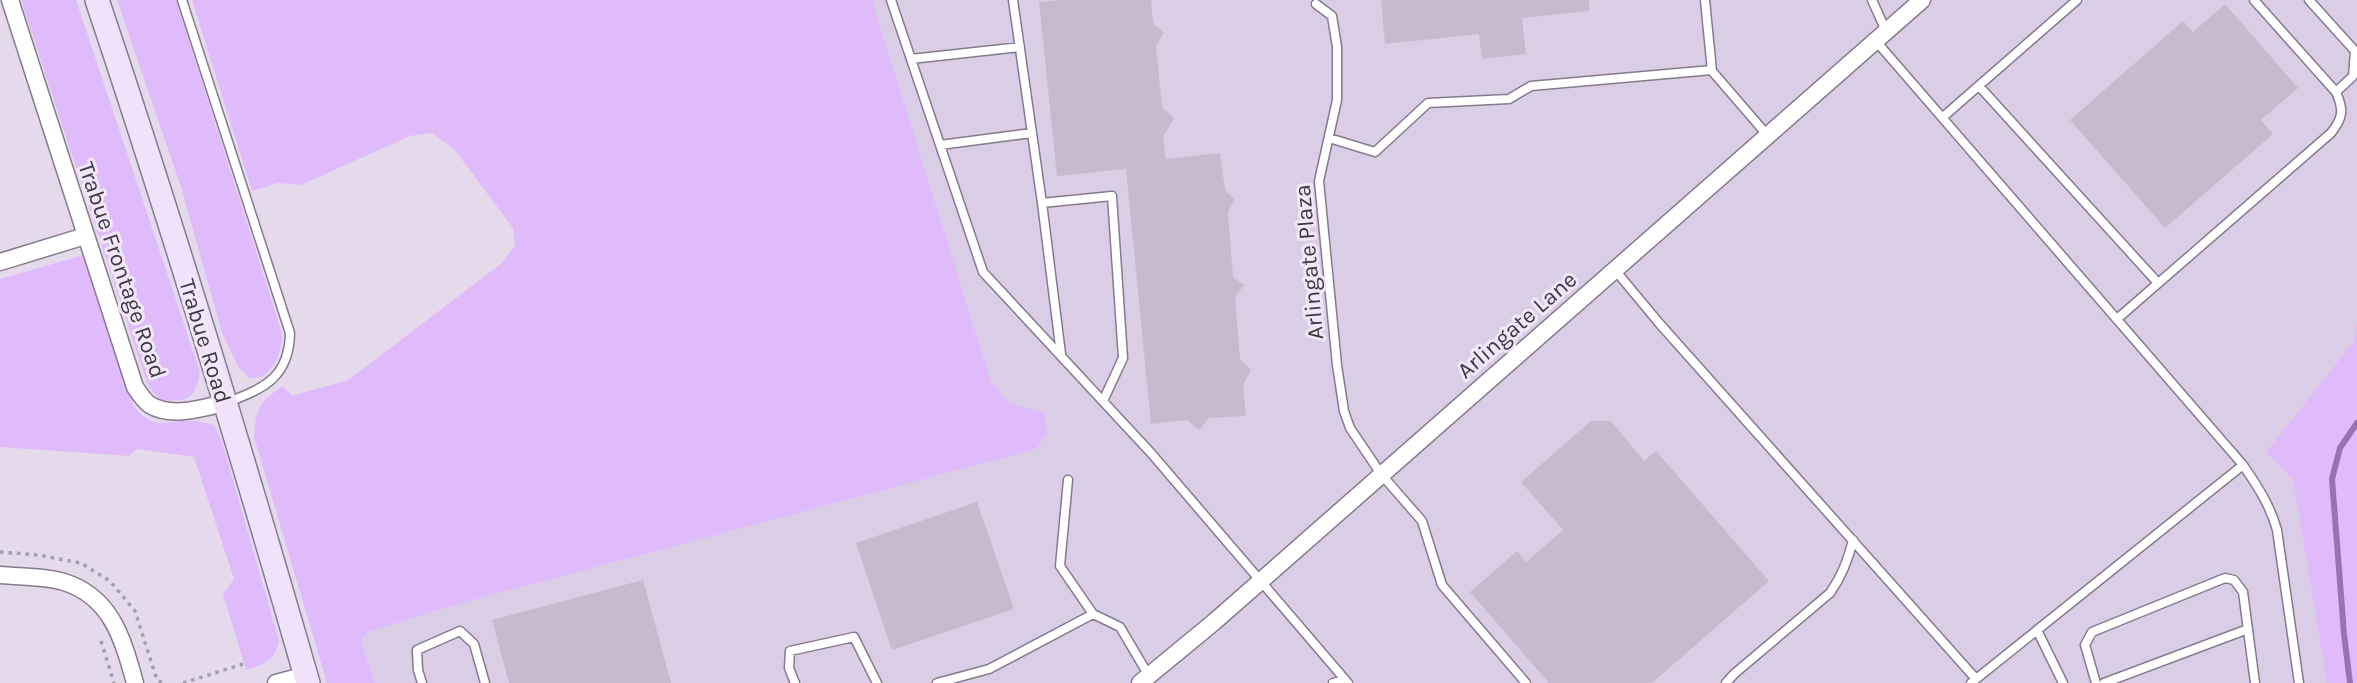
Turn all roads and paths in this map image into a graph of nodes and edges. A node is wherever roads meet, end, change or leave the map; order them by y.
1 (10, 0) edge
2 (97, 0) edge
3 (182, 0) edge
4 (891, 0) edge
5 (1013, 0) edge
6 (1705, 0) edge
7 (1872, 0) edge
8 (1922, 0) edge
9 (2077, 0) edge
10 (2254, 0) edge
11 (2309, 0) edge
12 (1316, 4) dead end
13 (1880, 36) junction
14 (1020, 47) junction
15 (911, 59) junction
16 (1712, 70) junction
17 (1979, 86) junction
18 (2336, 92) junction
19 (1943, 117) junction
20 (1032, 133) junction
21 (1768, 136) junction
22 (1329, 138) junction
23 (940, 145) junction
24 (1042, 203) junction
25 (85, 236) junction
26 (0, 262) edge
27 (1615, 270) junction
28 (2158, 284) junction
29 (2117, 319) junction
30 (1060, 355) junction
31 (1102, 401) junction
32 (225, 403) junction
33 (2243, 465) junction
34 (1381, 474) junction
35 (1068, 480) dead end
36 (1853, 540) junction
37 (0, 575) edge
38 (1260, 581) junction
39 (1093, 614) junction
40 (2248, 629) junction
41 (2036, 631) junction
42 (100, 639) dead end
43 (243, 664) dead end
44 (307, 679) edge
45 (1144, 679) edge
46 (1346, 681) edge
47 (1974, 681) edge
48 (2255, 681) edge
49 (114, 683) edge
50 (135, 683) edge
51 (183, 683) edge
52 (276, 683) edge
53 (422, 683) edge
54 (485, 683) edge
55 (795, 683) edge
56 (877, 683) edge
57 (937, 683) edge
58 (1333, 683) edge
59 (1526, 683) edge
60 (1726, 683) edge
61 (2063, 683) edge
62 (2096, 683) edge
63 (2104, 683) edge
64 (2244, 683) edge
65 (2299, 683) edge

1 - 25 street, Trabue Frontage Road
2 - 32 main road, Trabue Road
3 - 32 lane, Trabue Frontage Road
4 - 15 lane
5 - 14 lane
6 - 16 lane
7 - 13 lane
8 - 13 street, Arlingate Lane
9 - 17 lane
10 - 18 lane
11 - 18 lane
12 - 22 lane, Arlingate Plaza
13 - 19 lane
13 - 21 street, Arlingate Lane
14 - 15 lane
14 - 20 lane
15 - 23 lane
16 - 21 lane
16 - 22 lane
17 - 19 lane
17 - 28 lane
18 - 28 lane
19 - 29 lane
20 - 23 lane
20 - 24 lane
21 - 27 street, Arlingate Lane
22 - 34 lane, Arlingate Plaza
23 - 30 lane
24 - 30 lane
24 - 31 lane
25 - 26 street
25 - 32 street, Trabue Frontage Road
27 - 34 street, Arlingate Lane
27 - 36 lane
28 - 29 lane
29 - 33 lane
30 - 31 lane
31 - 38 lane
32 - 44 main road, Trabue Road
33 - 41 lane
33 - 65 lane
34 - 38 street, Arlingate Lane
34 - 59 lane, Arlingate Plaza
35 - 39 lane
36 - 47 lane
36 - 60 lane
37 - 50 street
38 - 45 street, Arlingate Lane
38 - 46 lane
39 - 45 lane
39 - 57 lane
40 - 48 lane
40 - 62 lane
40 - 63 lane
41 - 47 lane
41 - 61 lane
42 - 49 path
43 - 51 path
44 - 52 street
46 - 58 lane
48 - 64 lane
53 - 54 lane
55 - 56 lane

